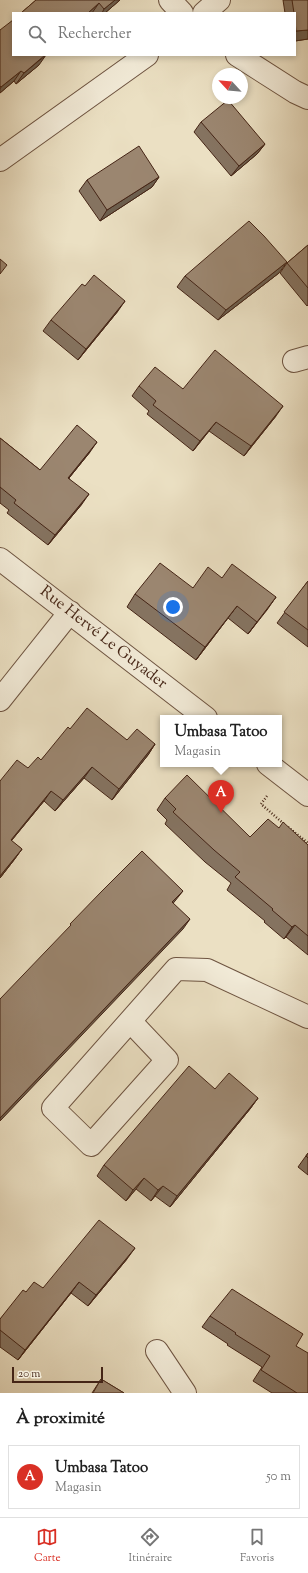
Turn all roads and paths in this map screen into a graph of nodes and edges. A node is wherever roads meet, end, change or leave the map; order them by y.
1 (170, 0) edge
2 (219, 0) edge
3 (181, 12) edge
4 (205, 12) edge
5 (146, 56) edge
6 (239, 56) edge
7 (308, 98) edge
8 (0, 160) edge
9 (0, 559) edge
10 (70, 612) junction
11 (0, 700) edge
12 (202, 715) edge
13 (275, 770) edge
14 (308, 795) edge
15 (308, 843) edge
16 (308, 1017) edge
17 (130, 1021) junction
18 (157, 1350) dead end
19 (185, 1393) edge

1 - 3 street
2 - 4 street
5 - 8 street
6 - 7 street
9 - 10 street, Rue Hervé Le Guyader
10 - 11 street
10 - 12 street, Rue Hervé Le Guyader
13 - 14 street
13 - 15 path
16 - 17 street
17 - 17 street
18 - 19 street

